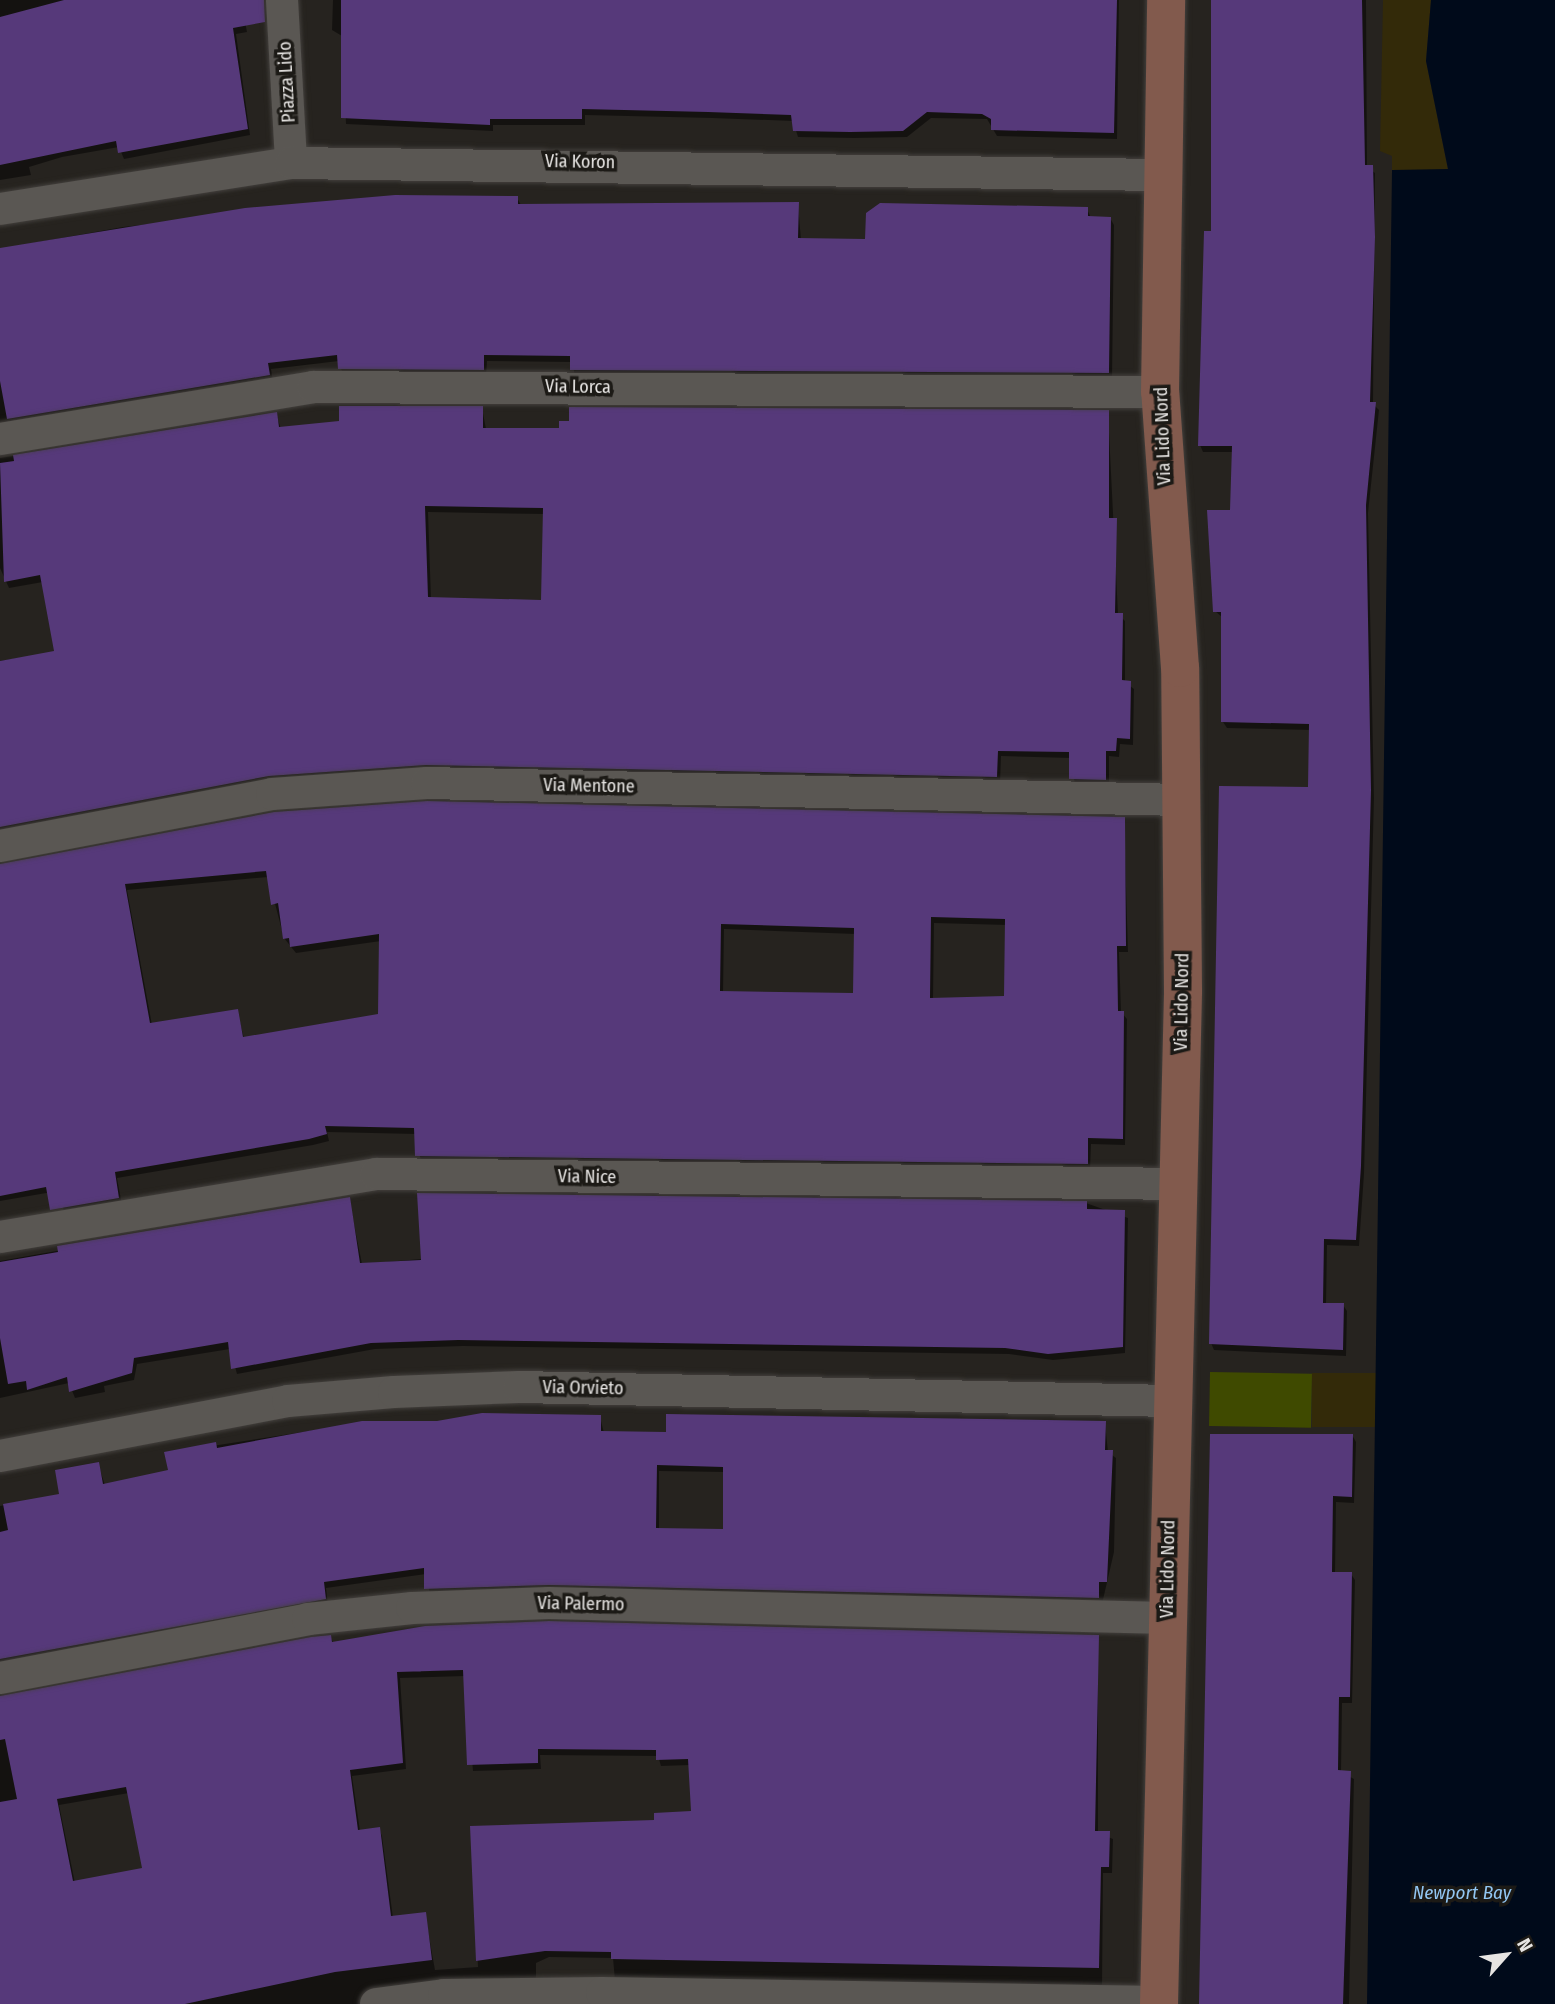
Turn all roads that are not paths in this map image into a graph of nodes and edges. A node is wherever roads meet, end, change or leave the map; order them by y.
1 (282, 0) edge
2 (1166, 0) edge
3 (291, 163) junction
4 (1163, 174) junction
5 (0, 209) edge
6 (1160, 392) junction
7 (0, 439) edge
8 (1183, 800) junction
9 (0, 846) edge
10 (1179, 1184) junction
11 (0, 1237) edge
12 (1172, 1401) junction
13 (0, 1456) edge
14 (1167, 1618) junction
15 (0, 1678) edge
16 (1159, 2003) edge
17 (376, 2004) edge

1 - 3 street, Piazza Lido
2 - 4 street, Via Lido Nord
3 - 4 street, Via Koron
3 - 5 street, Via Koron
4 - 6 street, Via Lido Nord
6 - 7 street, Via Lorca
6 - 8 street, Via Lido Nord
8 - 9 street, Via Mentone
8 - 10 street, Via Lido Nord
10 - 11 street, Via Nice
10 - 12 street, Via Lido Nord
12 - 13 street, Via Orvieto
12 - 14 street, Via Lido Nord
14 - 15 street, Via Palermo
14 - 16 street, Via Lido Nord
16 - 17 street

